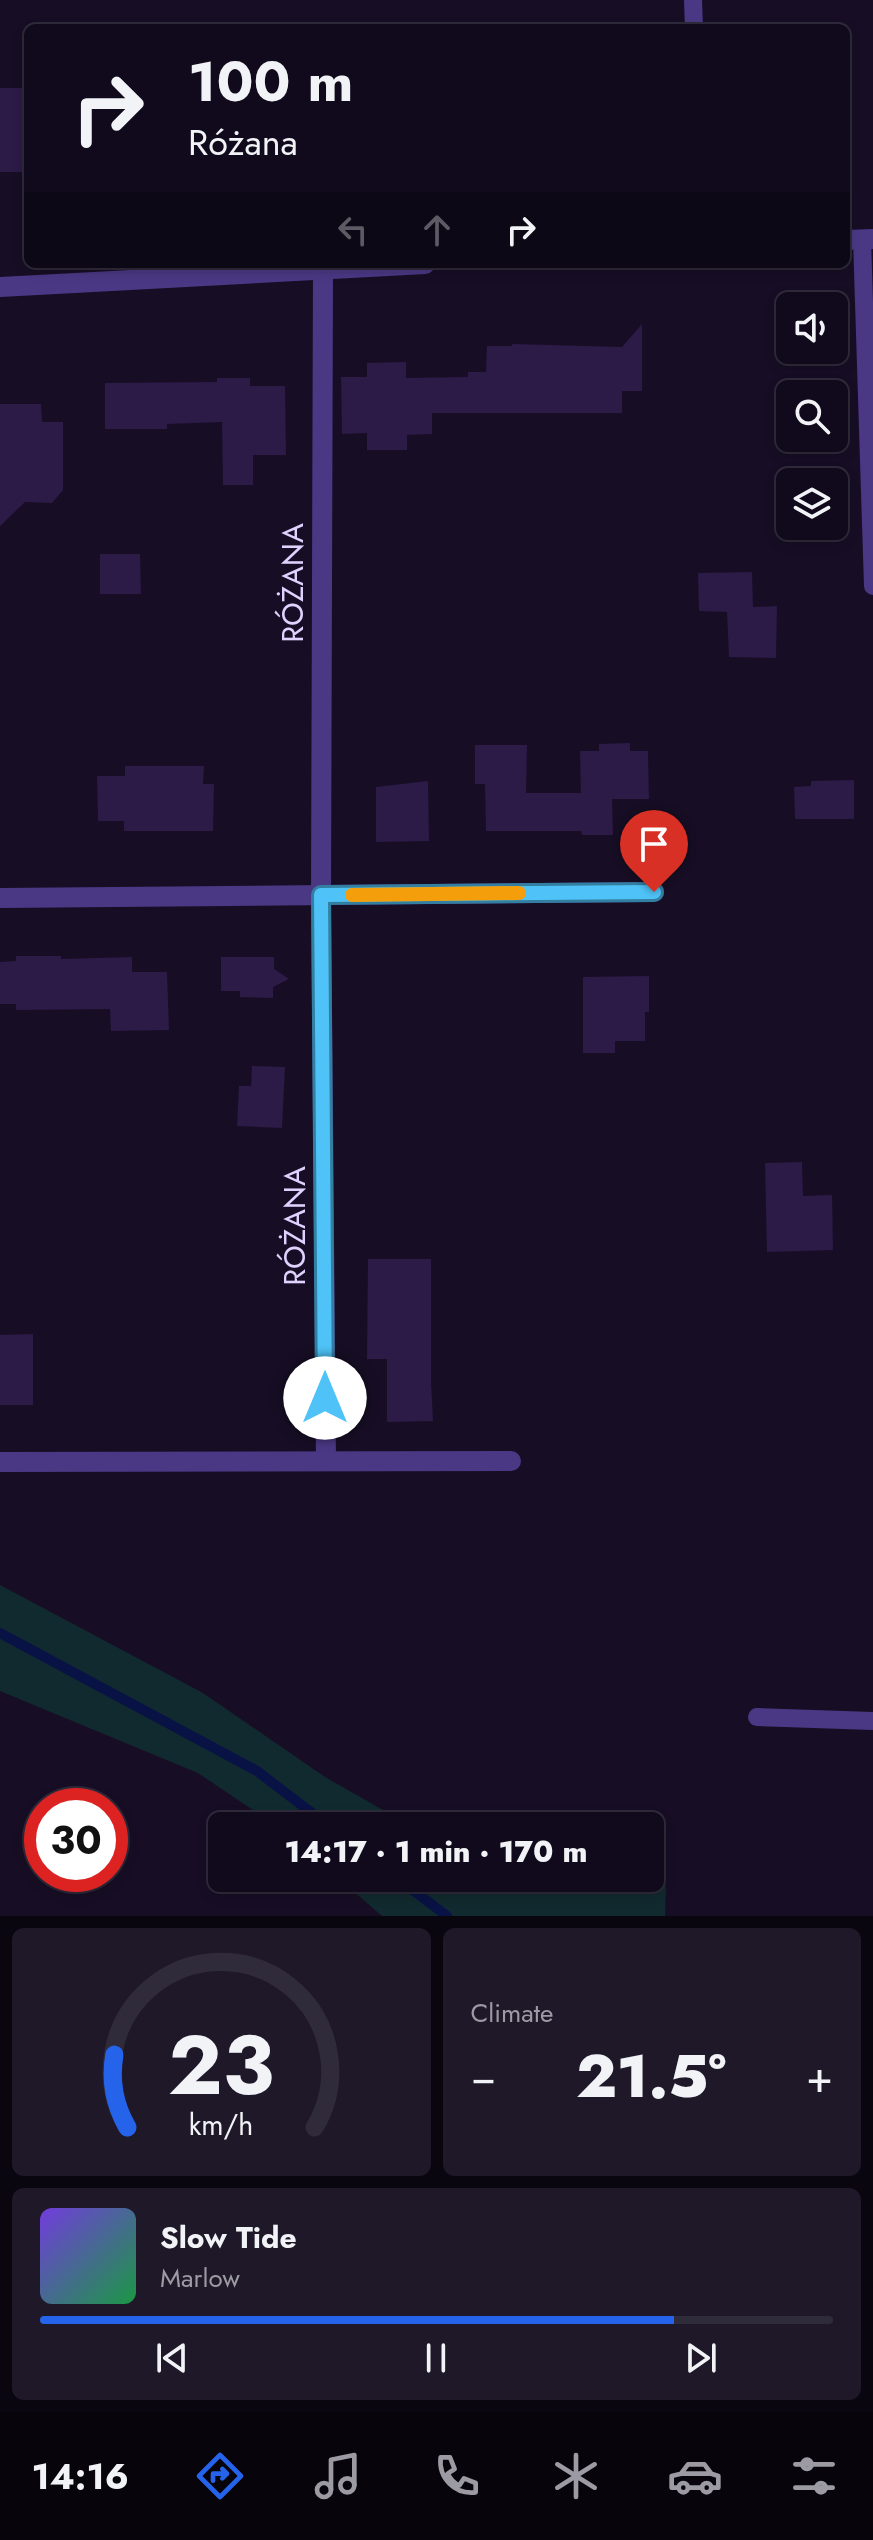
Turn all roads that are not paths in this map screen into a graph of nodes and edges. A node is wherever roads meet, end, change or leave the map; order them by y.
1 (693, 0) edge
2 (694, 24) edge
3 (860, 239) edge
4 (357, 268) edge
5 (323, 270) junction
6 (0, 287) edge
7 (873, 586) edge
8 (654, 892) dead end
9 (321, 895) junction
10 (0, 898) edge
11 (326, 1461) junction
12 (511, 1461) dead end
13 (0, 1462) edge
14 (757, 1717) dead end
15 (873, 1721) edge

1 - 2 lane
3 - 7 lane
4 - 5 street
5 - 6 street
5 - 9 street, RÓŻANA
8 - 9 street
9 - 10 street
9 - 11 street, RÓŻANA
11 - 12 street
11 - 13 street
14 - 15 lane

